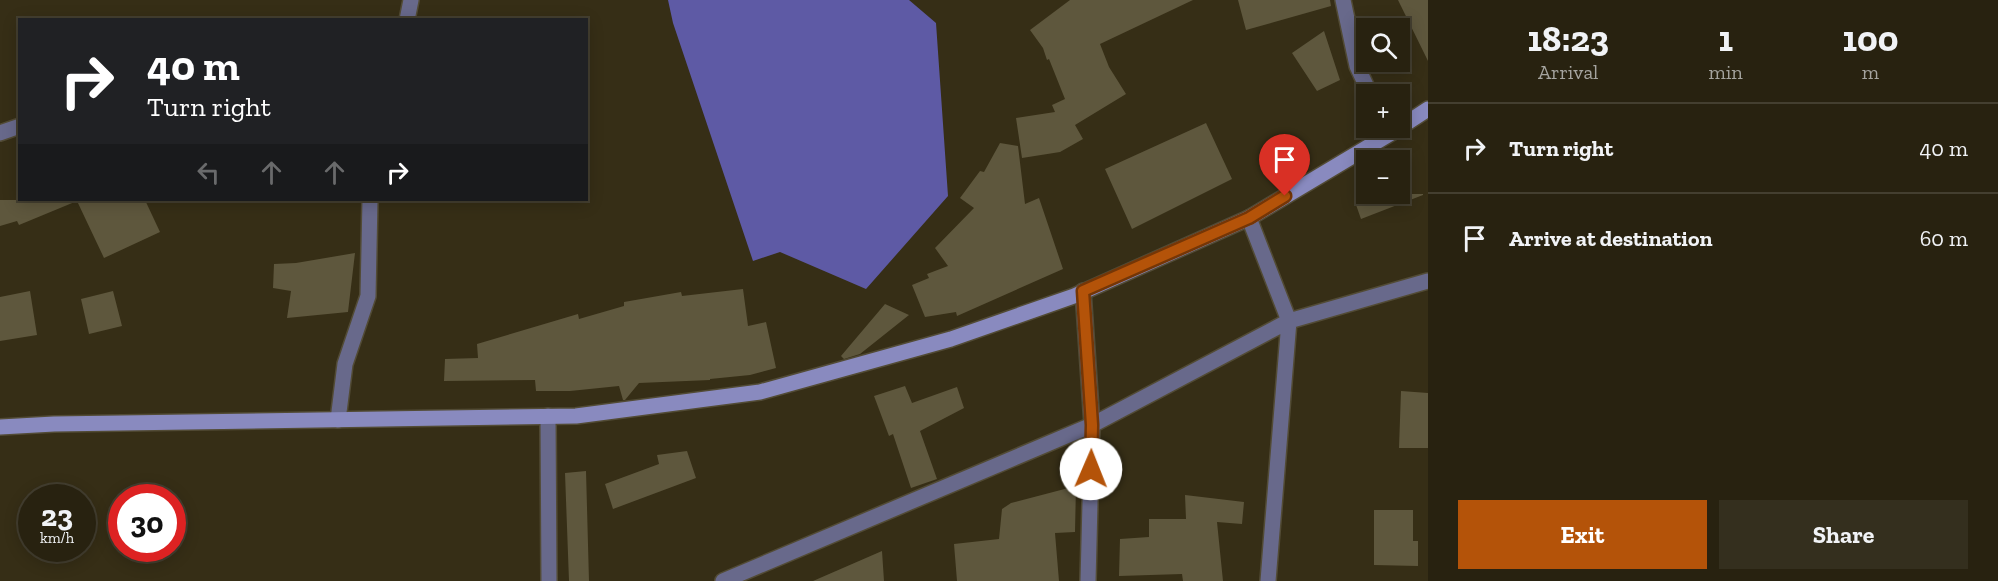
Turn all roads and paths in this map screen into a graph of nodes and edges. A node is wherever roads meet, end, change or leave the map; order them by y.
1 (411, 0) edge
2 (1343, 0) edge
3 (404, 18) edge
4 (1365, 84) edge
5 (1428, 109) edge
6 (1410, 120) edge
7 (18, 127) edge
8 (0, 133) edge
9 (1379, 138) edge
10 (370, 201) edge
11 (1249, 218) junction
12 (1428, 281) edge
13 (1083, 291) junction
14 (1289, 321) junction
15 (548, 416) junction
16 (338, 420) junction
17 (1092, 425) junction
18 (0, 427) edge
19 (549, 581) edge
20 (723, 581) edge
21 (1088, 581) edge
22 (1268, 581) edge

1 - 3 street
2 - 4 street
5 - 6 main road
7 - 8 street
9 - 11 main road
10 - 16 street
11 - 13 main road
11 - 14 street
12 - 14 street
13 - 15 main road
13 - 17 street
14 - 17 street
14 - 22 street
15 - 16 main road
15 - 19 street
16 - 18 main road
17 - 20 street
17 - 21 street

